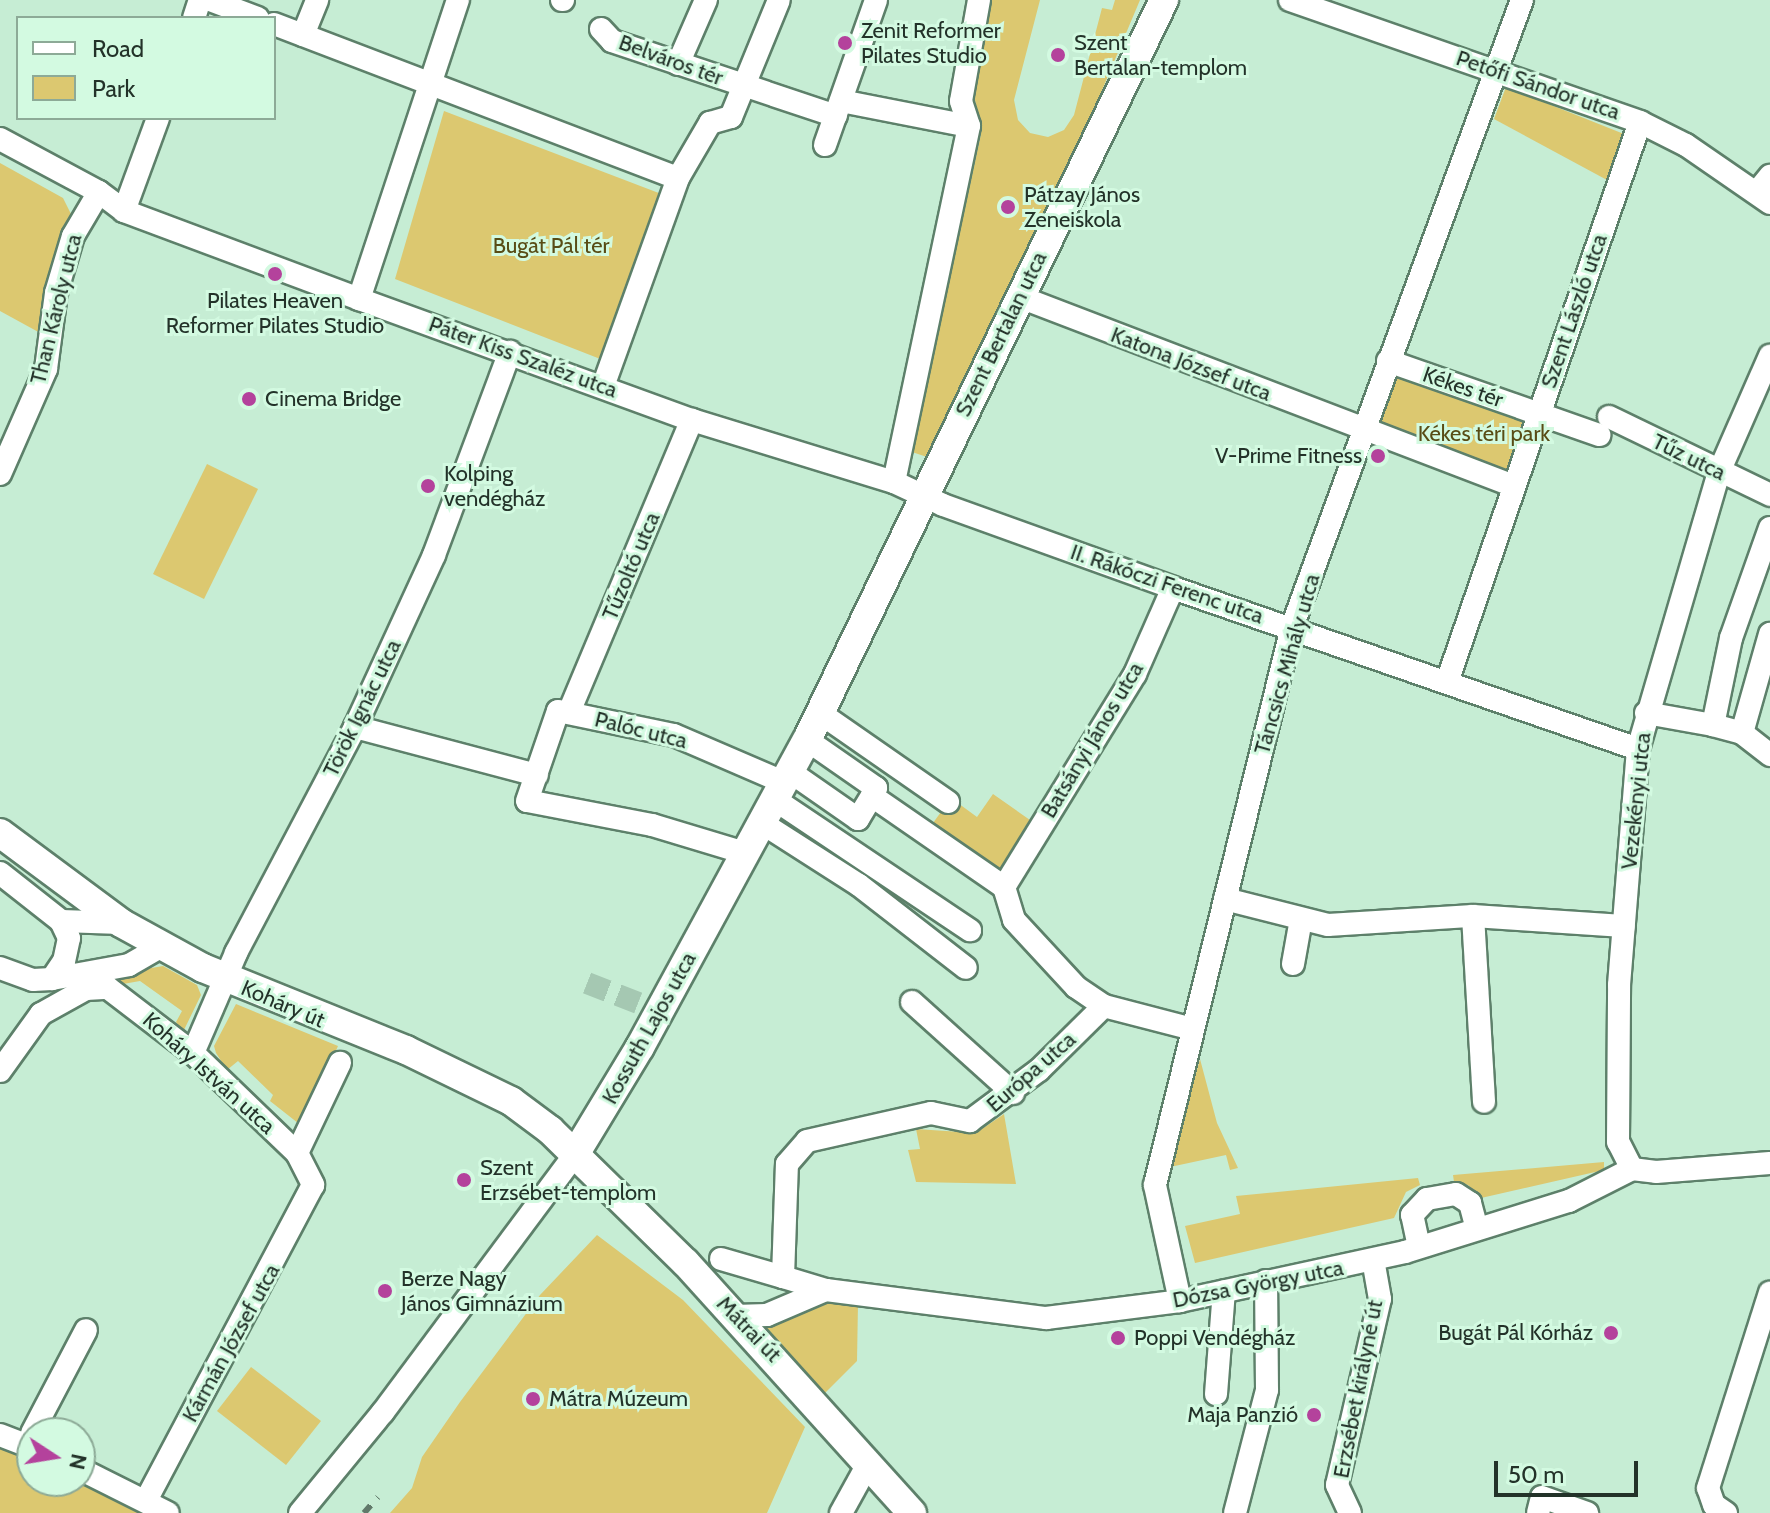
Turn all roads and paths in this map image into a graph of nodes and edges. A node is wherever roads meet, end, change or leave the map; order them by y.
1 (210, 0) edge
2 (317, 0) edge
3 (458, 0) edge
4 (706, 0) edge
5 (779, 0) edge
6 (876, 0) edge
7 (979, 0) edge
8 (1164, 0) edge
9 (1290, 0) edge
10 (1522, 0) edge
11 (253, 16) edge
12 (276, 25) edge
13 (601, 29) dead end
14 (303, 35) junction
15 (678, 64) junction
16 (1495, 69) junction
17 (429, 84) junction
18 (744, 87) junction
19 (838, 108) junction
20 (157, 120) edge
21 (1640, 122) junction
22 (969, 126) junction
23 (0, 139) edge
24 (825, 145) dead end
25 (678, 178) junction
26 (1766, 190) edge
27 (99, 192) junction
28 (124, 211) junction
29 (1020, 297) junction
30 (359, 299) junction
31 (510, 352) junction
32 (1770, 356) edge
33 (1388, 361) junction
34 (604, 384) junction
35 (1539, 414) junction
36 (692, 420) junction
37 (1363, 430) junction
38 (1719, 472) junction
39 (0, 474) edge
40 (894, 482) junction
41 (1514, 486) junction
42 (1770, 495) edge
43 (923, 497) junction
44 (1770, 528) edge
45 (1173, 588) junction
46 (1292, 627) junction
47 (1770, 634) edge
48 (1447, 682) junction
49 (569, 712) junction
50 (820, 713) junction
51 (1646, 713) junction
52 (1713, 725) junction
53 (355, 727) junction
54 (1742, 733) junction
55 (807, 740) junction
56 (1638, 749) junction
57 (1769, 752) edge
58 (537, 775) junction
59 (777, 794) junction
60 (872, 796) junction
61 (948, 802) dead end
62 (0, 833) edge
63 (745, 853) junction
64 (0, 873) edge
65 (1004, 887) junction
66 (1225, 899) junction
67 (1473, 916) junction
68 (1301, 919) junction
69 (61, 921) junction
70 (121, 923) junction
71 (1624, 926) junction
72 (970, 930) dead end
73 (162, 946) junction
74 (1293, 964) dead end
75 (0, 968) edge
76 (966, 968) dead end
77 (52, 979) junction
78 (225, 980) junction
79 (912, 1002) dead end
80 (1104, 1006) junction
81 (1193, 1029) junction
82 (193, 1053) junction
83 (340, 1063) dead end
84 (0, 1071) edge
85 (1013, 1093) junction
86 (1484, 1102) dead end
87 (297, 1153) junction
88 (574, 1156) junction
89 (1770, 1163) edge
90 (1632, 1169) junction
91 (313, 1185) joint
92 (1477, 1229) junction
93 (1419, 1247) junction
94 (721, 1259) dead end
95 (1373, 1261) junction
96 (783, 1277) junction
97 (1266, 1281) junction
98 (826, 1290) junction
99 (1224, 1291) junction
100 (1770, 1293) edge
101 (1180, 1301) junction
102 (735, 1316) junction
103 (86, 1330) dead end
104 (1216, 1394) dead end
105 (42, 1417) edge
106 (868, 1464) junction
107 (96, 1477) edge
108 (146, 1500) junction
109 (1540, 1505) edge
110 (168, 1513) edge
111 (300, 1513) edge
112 (841, 1513) edge
113 (912, 1513) edge
114 (1235, 1513) edge
115 (1350, 1513) edge
116 (1587, 1513) edge
117 (1726, 1513) edge

1 - 11 street
2 - 14 street
3 - 17 street
4 - 15 street
5 - 18 street
6 - 19 street
7 - 22 street
8 - 29 main road, Szent Bertalan utca
9 - 16 street, Petőfi Sándor utca
10 - 16 street, Táncsics Mihály utca
12 - 14 street
13 - 15 street, Belváros tér
14 - 17 street
15 - 18 street, Belváros tér
16 - 21 street, Petőfi Sándor utca
16 - 33 street, Táncsics Mihály utca
17 - 25 street
17 - 30 street
18 - 19 street, Belváros tér
18 - 25 street, Belváros tér
19 - 22 street
19 - 24 street
20 - 28 street
21 - 26 street, Petőfi Sándor utca
21 - 35 street, Szent László utca
22 - 40 street
23 - 27 street, Páter Kiss Szaléz utca
25 - 34 street
27 - 28 street, Páter Kiss Szaléz utca
27 - 39 street, Than Károly utca
28 - 30 street, Páter Kiss Szaléz utca
29 - 37 street, Katona József utca
29 - 43 main road, Szent Bertalan utca
30 - 31 street, Páter Kiss Szaléz utca
31 - 34 street, Páter Kiss Szaléz utca
31 - 53 street, Török Ignác utca
32 - 38 street, Vezekényi utca
33 - 35 street, Kékes tér
33 - 37 street, Táncsics Mihály utca
34 - 36 street, Páter Kiss Szaléz utca
35 - 38 street, Tűz utca
35 - 41 street, Szent László utca
36 - 40 street, Páter Kiss Szaléz utca
36 - 49 street, Tűzoltó utca
37 - 41 street
37 - 46 street, Táncsics Mihály utca
38 - 42 street, Tűz utca
38 - 51 street, Vezekényi utca
40 - 43 street, Páter Kiss Szaléz utca
41 - 48 street, Szent László utca
43 - 45 street, II. Rákóczi Ferenc utca
43 - 50 main road, Kossuth Lajos utca
44 - 52 street
45 - 46 street, II. Rákóczi Ferenc utca
45 - 65 street, Batsányi János utca
46 - 48 street, II. Rákóczi Ferenc utca
46 - 66 street, Táncsics Mihály utca
47 - 54 street
48 - 56 street, II. Rákóczi Ferenc utca
49 - 58 street, Palóc utca
49 - 59 street, Palóc utca
50 - 55 main road, Kossuth Lajos utca
50 - 61 street
51 - 52 street
51 - 56 street, Vezekényi utca
52 - 54 street
53 - 58 street
53 - 78 street, Török Ignác utca
54 - 57 street
55 - 59 main road, Kossuth Lajos utca
55 - 60 street
56 - 71 street, Vezekényi utca
58 - 63 street, Palóc utca
59 - 60 street
59 - 63 main road, Kossuth Lajos utca
59 - 72 street
59 - 76 street
60 - 65 street
62 - 70 main road, Koháry út
63 - 88 main road, Kossuth Lajos utca
64 - 69 street
65 - 80 street
66 - 68 street
66 - 81 street, Táncsics Mihály utca
67 - 68 street
67 - 71 street
67 - 86 street
68 - 74 street
69 - 70 street
69 - 77 street
70 - 73 main road, Koháry út
71 - 90 street, Vezekényi utca
73 - 77 street
73 - 78 main road, Koháry út
75 - 77 street
78 - 82 street, Török Ignác utca
78 - 88 main road, Koháry út
79 - 85 street
80 - 81 street
80 - 85 street, Európa utca
81 - 101 street, Táncsics Mihály utca
82 - 84 street, Koháry István utca
82 - 87 street, Koháry István utca
83 - 87 street
85 - 96 street, Európa utca
87 - 91 street, Koháry István utca
88 - 102 main road, Mátrai út
88 - 111 street, Kossuth Lajos utca
89 - 90 street, Dózsa György utca
90 - 92 street, Dózsa György utca
91 - 108 street, Kármán József utca
92 - 93 street, Dózsa György utca
92 - 93 street
93 - 95 street, Dózsa György utca
94 - 96 street
95 - 97 street, Dózsa György utca
95 - 115 street, Erzsébet királyné út
96 - 98 street
97 - 99 street, Dózsa György utca
97 - 114 street
98 - 101 street, Dózsa György utca
98 - 102 street
99 - 101 street, Dózsa György utca
99 - 104 street
100 - 117 street
102 - 106 main road, Mátrai út
103 - 105 street
106 - 112 street
106 - 113 main road, Mátrai út
107 - 108 street
108 - 110 street
109 - 116 street

